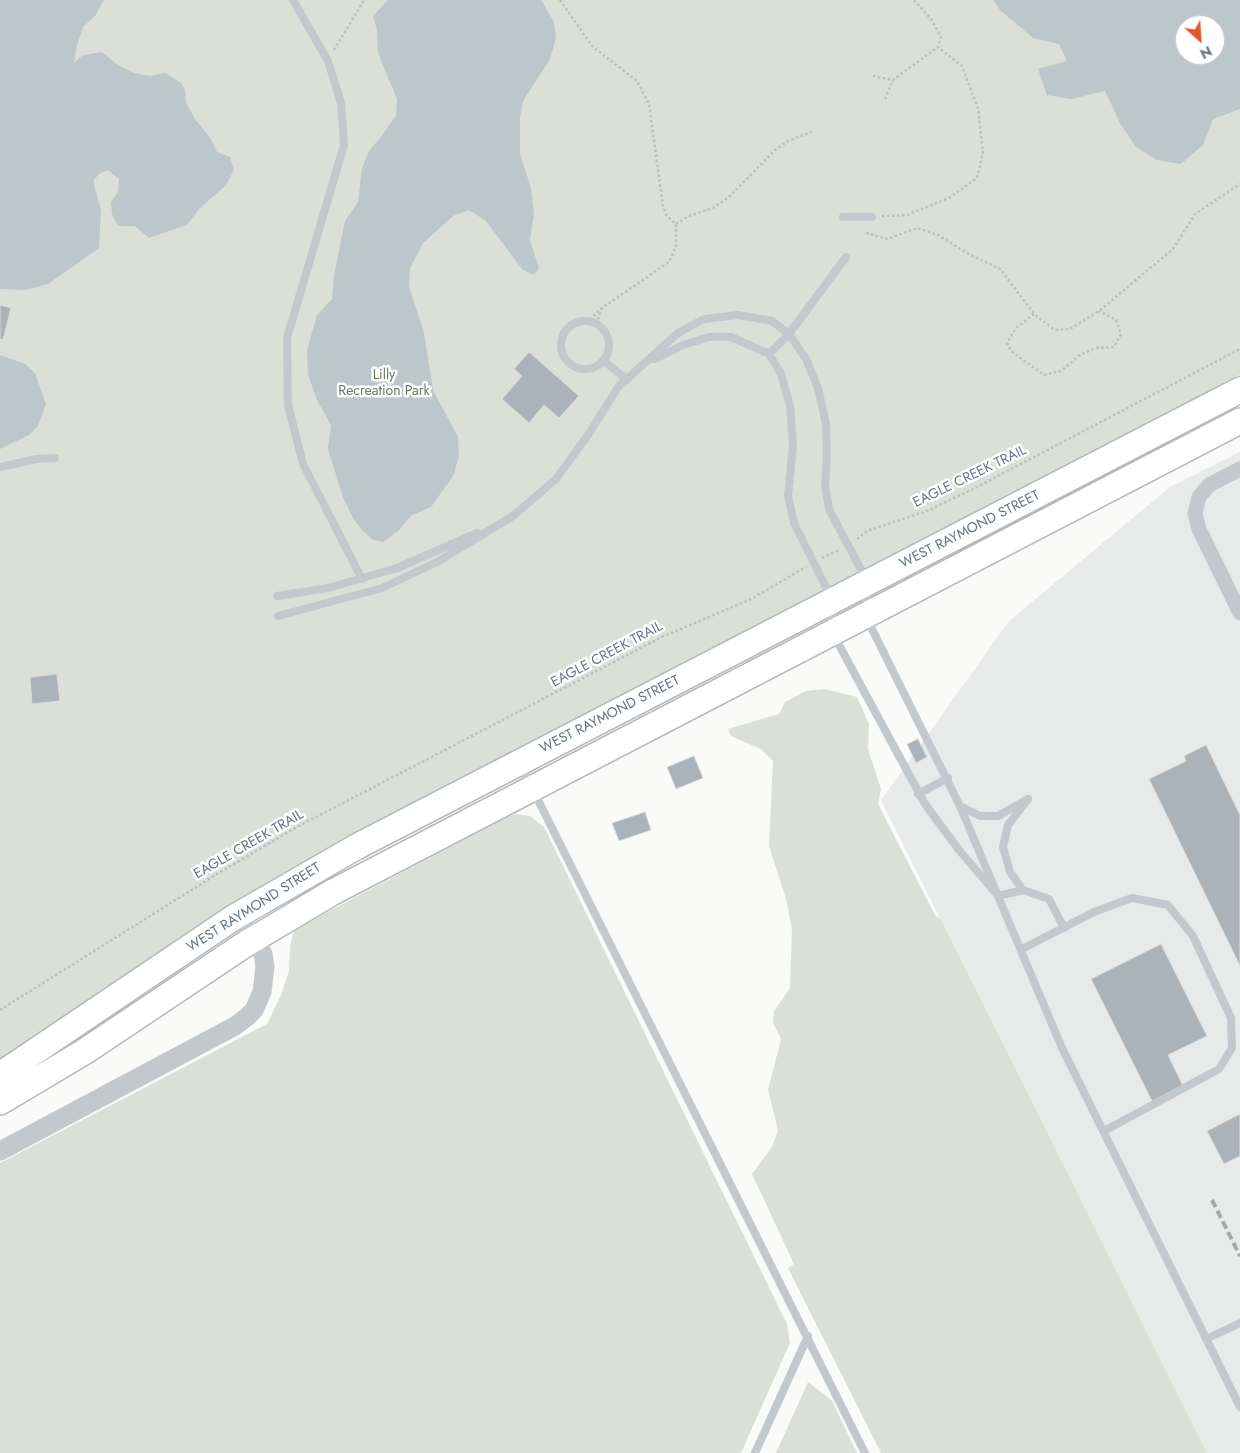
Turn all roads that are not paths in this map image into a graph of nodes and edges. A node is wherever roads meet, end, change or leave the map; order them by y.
1 (292, 0) edge
2 (843, 217) dead end
3 (872, 217) road end
4 (846, 257) dead end
5 (789, 334) junction
6 (769, 354) junction
7 (603, 360) junction
8 (649, 362) junction
9 (627, 380) junction
10 (1240, 390) edge
11 (1203, 409) junction
12 (1240, 420) edge
13 (1217, 433) junction
14 (55, 458) dead end
15 (0, 467) edge
16 (1240, 469) edge
17 (513, 516) junction
18 (362, 579) junction
19 (868, 583) junction
20 (277, 596) dead end
21 (833, 601) junction
22 (1240, 613) edge
23 (865, 615) junction
24 (278, 616) dead end
25 (832, 632) junction
26 (519, 762) junction
27 (948, 778) junction
28 (532, 788) junction
29 (918, 794) junction
30 (960, 806) junction
31 (1023, 890) junction
32 (998, 896) junction
33 (239, 915) junction
34 (1064, 928) junction
35 (254, 938) junction
36 (1022, 950) junction
37 (1240, 1015) edge
38 (1231, 1018) junction
39 (0, 1075) edge
40 (0, 1102) edge
41 (1104, 1131) junction
42 (0, 1151) edge
43 (1240, 1323) edge
44 (808, 1336) junction
45 (1206, 1339) junction
46 (1240, 1407) edge
47 (756, 1453) edge
48 (864, 1453) edge

1 - 18 lane
2 - 3 lane
4 - 5 lane
5 - 6 lane
5 - 8 lane
5 - 19 lane
6 - 8 lane
6 - 21 lane
7 - 7 lane
7 - 9 lane
8 - 9 lane
9 - 17 lane
10 - 11 main road, WEST RAYMOND STREET
11 - 13 main road
11 - 19 main road, WEST RAYMOND STREET
12 - 13 main road, WEST RAYMOND STREET
13 - 23 main road, WEST RAYMOND STREET
14 - 15 lane
16 - 22 street
17 - 18 lane
17 - 24 lane
18 - 20 lane
19 - 21 main road, WEST RAYMOND STREET
19 - 23 lane
21 - 25 lane
21 - 26 main road, WEST RAYMOND STREET
23 - 25 main road, WEST RAYMOND STREET
23 - 27 lane
25 - 28 main road, WEST RAYMOND STREET
25 - 29 lane
26 - 28 lane
26 - 33 main road, WEST RAYMOND STREET
27 - 29 lane
27 - 30 lane
28 - 35 main road, WEST RAYMOND STREET
28 - 44 lane
29 - 32 lane
30 - 31 lane
30 - 32 lane
31 - 32 lane
31 - 34 lane
32 - 36 lane
33 - 35 street
33 - 39 main road, WEST RAYMOND STREET
34 - 36 lane
34 - 38 lane
35 - 40 main road, WEST RAYMOND STREET
35 - 42 street
36 - 41 lane
37 - 38 lane
38 - 41 lane
41 - 45 lane
43 - 45 lane
44 - 47 lane
44 - 48 lane
45 - 46 lane

